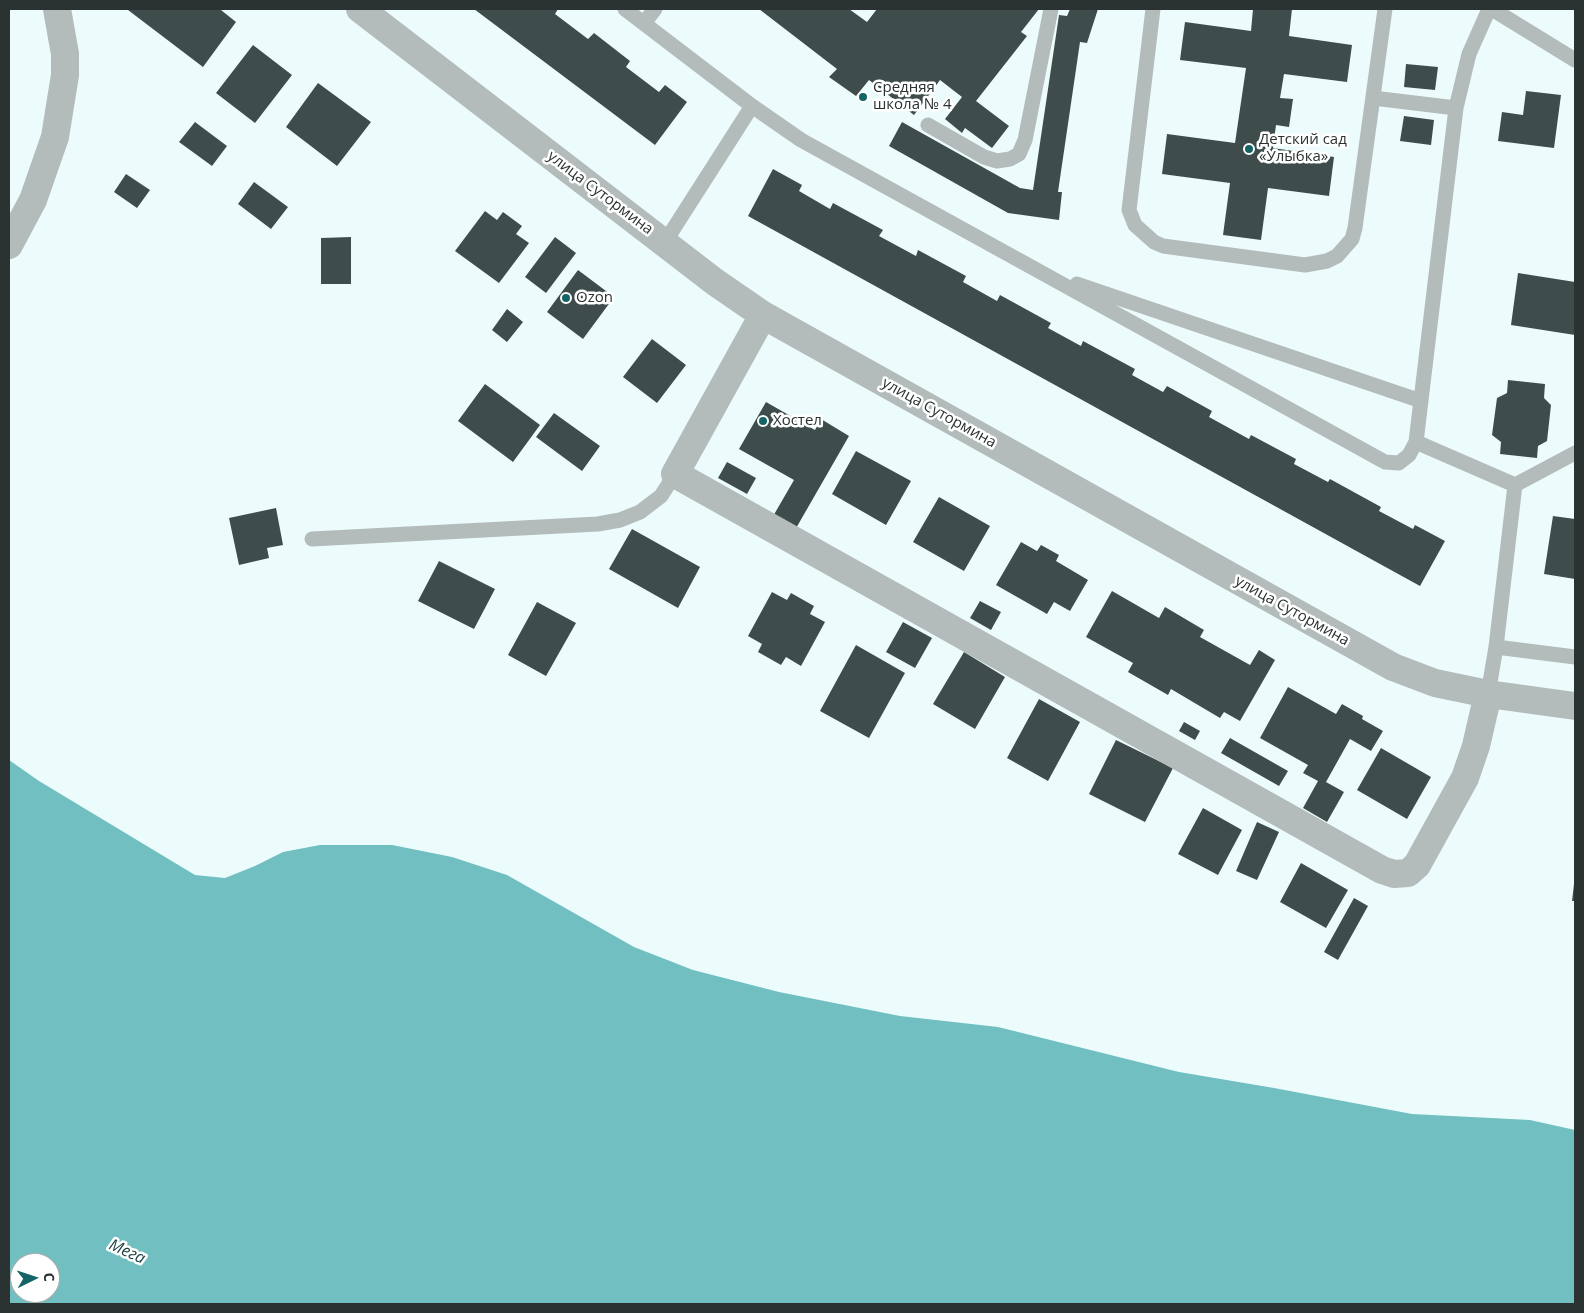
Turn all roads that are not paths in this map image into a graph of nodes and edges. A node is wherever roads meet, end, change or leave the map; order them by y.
1 (57, 9) edge
2 (360, 9) edge
3 (625, 9) edge
4 (655, 9) edge
5 (1051, 9) edge
6 (1153, 9) edge
7 (1385, 9) edge
8 (1490, 9) edge
9 (644, 23) junction
10 (1575, 60) edge
11 (1373, 98) junction
12 (752, 106) junction
13 (1456, 108) junction
14 (928, 125) dead end
15 (665, 242) junction
16 (9, 245) edge
17 (1040, 272) junction
18 (763, 315) junction
19 (1421, 400) junction
20 (1416, 442) junction
21 (1575, 453) edge
22 (675, 474) junction
23 (1515, 485) junction
24 (312, 539) dead end
25 (1496, 646) junction
26 (1575, 656) edge
27 (1488, 694) junction
28 (1575, 706) edge

1 - 16 street
2 - 15 street, улица Сутормина
3 - 9 lane
4 - 9 lane
5 - 14 lane
6 - 11 lane
7 - 11 lane
8 - 10 lane
8 - 13 lane
9 - 12 lane
11 - 13 lane
12 - 15 lane
12 - 17 lane
13 - 19 lane
15 - 18 street, улица Сутормина
17 - 19 lane
17 - 20 lane
18 - 22 street
18 - 27 street, улица Сутормина
19 - 20 lane
20 - 23 lane
21 - 23 lane
22 - 24 lane
22 - 27 street
23 - 25 lane
25 - 26 lane
25 - 27 lane
27 - 28 street, улица Сутормина

